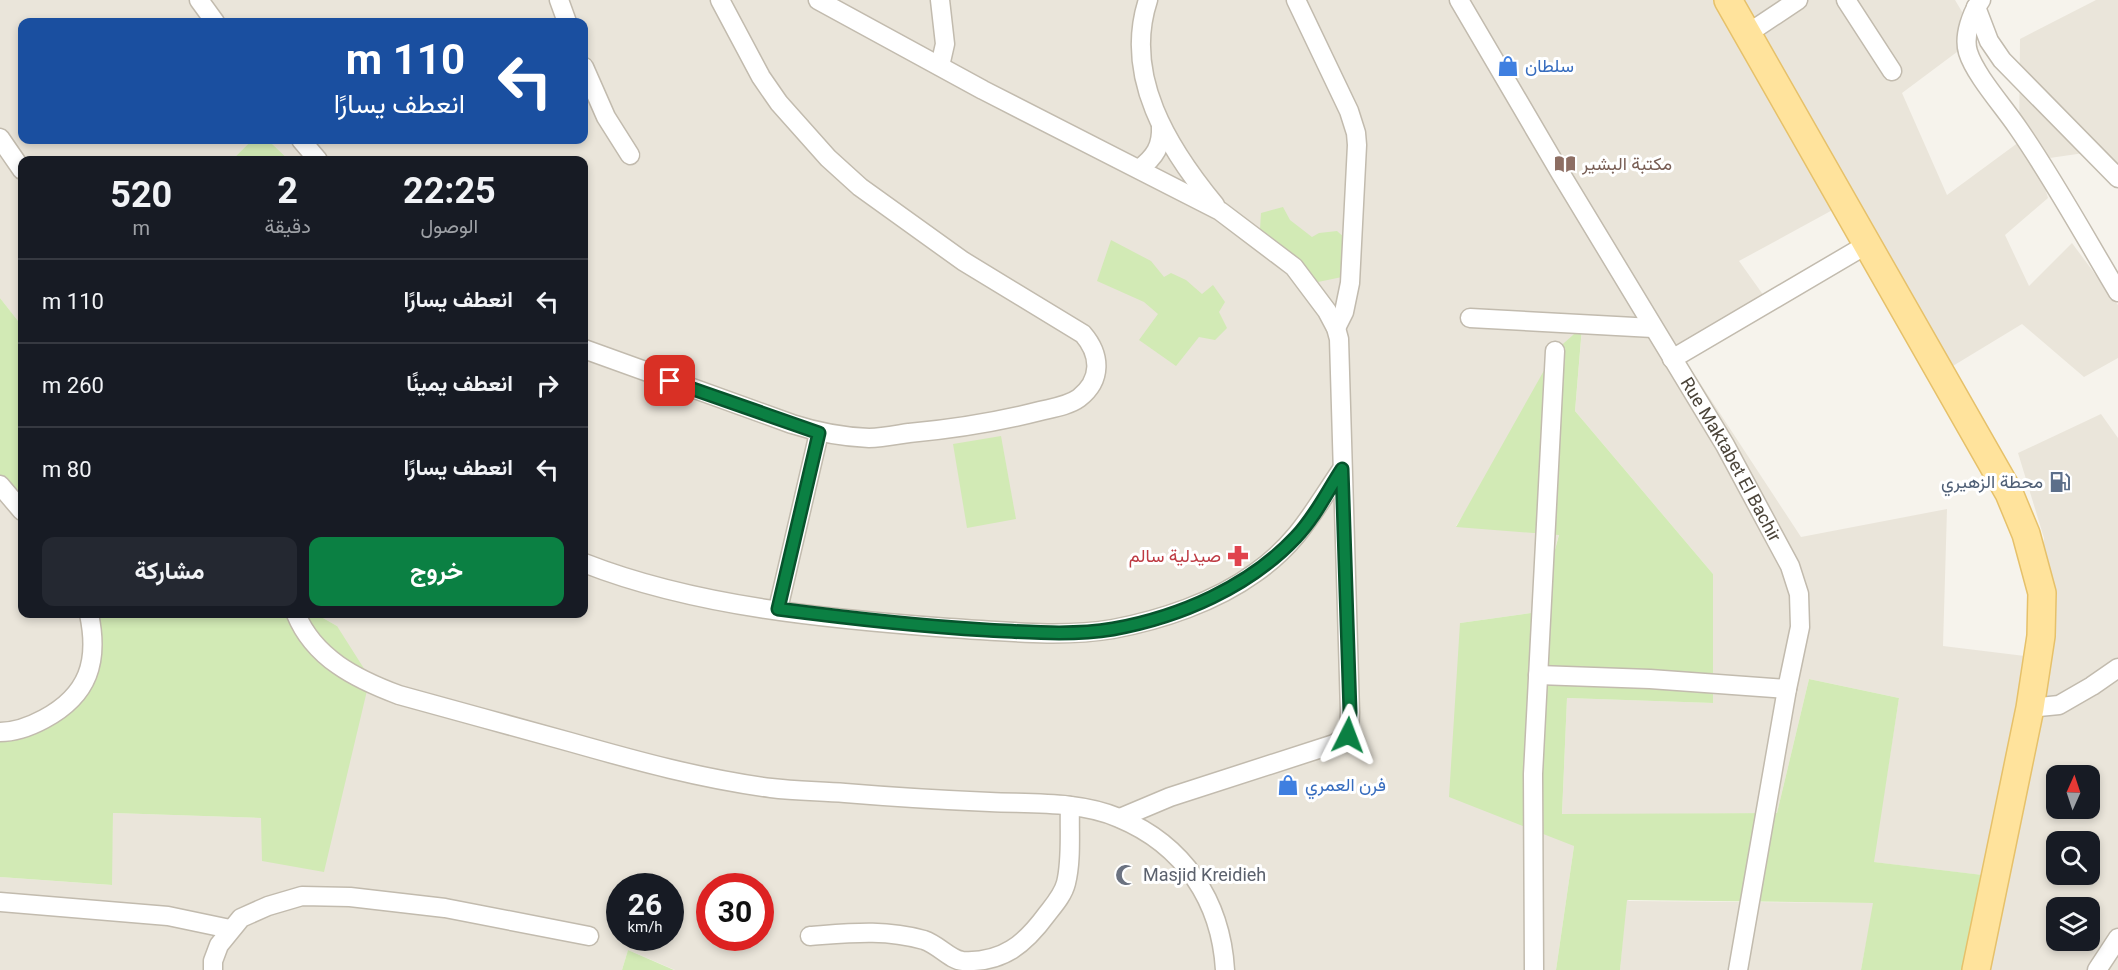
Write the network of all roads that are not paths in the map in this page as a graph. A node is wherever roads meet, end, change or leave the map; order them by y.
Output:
1 (199, 0) edge
2 (559, 0) edge
3 (720, 0) edge
4 (818, 0) edge
5 (940, 0) edge
6 (1148, 0) edge
7 (1296, 0) edge
8 (1460, 0) edge
9 (1728, 0) edge
10 (1798, 0) edge
11 (1846, 0) edge
12 (1979, 2) edge
13 (212, 18) edge
14 (566, 18) edge
15 (1747, 34) junction
16 (940, 66) junction
17 (1892, 71) dead end
18 (588, 76) edge
19 (1161, 126) junction
20 (0, 138) edge
21 (304, 144) edge
22 (630, 155) dead end
23 (315, 156) edge
24 (18, 164) edge
25 (1139, 169) junction
26 (2118, 178) edge
27 (1220, 211) junction
28 (1866, 245) junction
29 (2118, 292) edge
30 (1470, 318) dead end
31 (1336, 328) junction
32 (1653, 328) junction
33 (588, 350) edge
34 (1555, 351) dead end
35 (1672, 359) junction
36 (819, 433) junction
37 (1342, 469) junction
38 (0, 485) edge
39 (18, 506) edge
40 (588, 564) edge
41 (778, 609) junction
42 (90, 618) edge
43 (298, 618) edge
44 (2118, 668) edge
45 (1538, 675) junction
46 (1787, 689) junction
47 (2030, 708) junction
48 (0, 732) edge
49 (1070, 806) junction
50 (1120, 818) junction
51 (0, 902) edge
52 (230, 929) junction
53 (589, 936) dead end
54 (810, 936) dead end
55 (2118, 938) edge
56 (213, 970) edge
57 (1225, 970) edge
58 (1534, 970) edge
59 (1738, 970) edge
60 (1976, 970) edge
61 (2097, 970) edge

1 - 13 street
2 - 14 street
3 - 36 street
4 - 16 street
5 - 16 street
6 - 19 street
7 - 31 street
8 - 32 street, Rue Maktabet El Bachir
9 - 15 main road
10 - 15 street
11 - 17 street
12 - 26 street
12 - 29 street
15 - 28 main road
16 - 25 street
18 - 22 street
19 - 25 street
19 - 27 street
20 - 24 street
21 - 23 street
25 - 27 street
27 - 31 street
28 - 35 street
28 - 47 main road
30 - 32 street
31 - 37 street
32 - 35 street, Rue Maktabet El Bachir
33 - 36 street
34 - 45 street
35 - 46 street, Rue Maktabet El Bachir
36 - 41 street
37 - 41 street
37 - 50 street
38 - 39 street
40 - 41 street
42 - 48 street
43 - 49 street
44 - 47 street
45 - 46 street
45 - 58 street
46 - 59 street, Rue Maktabet El Bachir
47 - 60 main road
49 - 50 street
49 - 54 street
50 - 57 street
51 - 52 street
52 - 53 street
52 - 56 street
55 - 61 street

